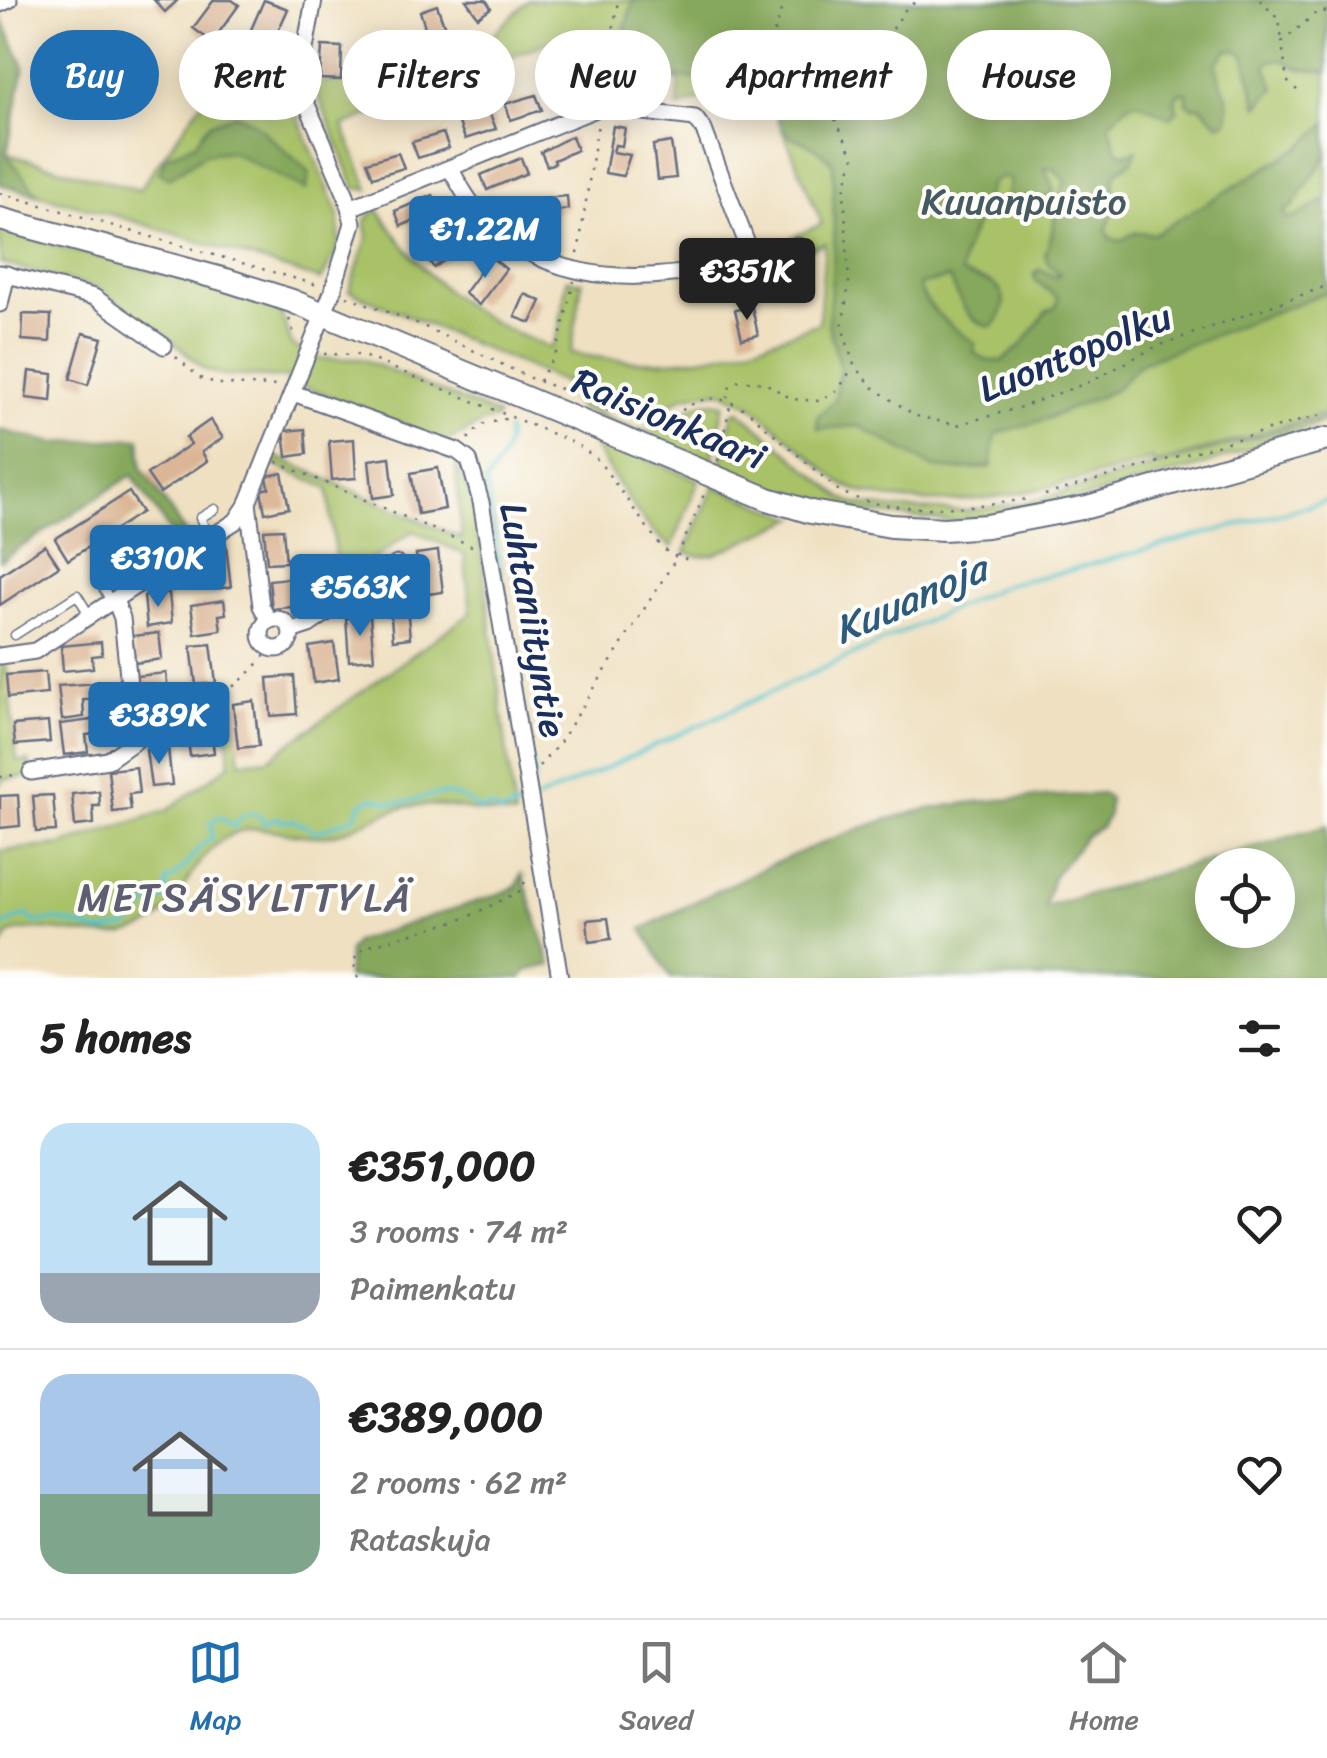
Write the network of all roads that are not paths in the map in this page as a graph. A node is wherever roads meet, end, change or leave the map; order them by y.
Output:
1 (8, 0) edge
2 (314, 0) edge
3 (0, 4) edge
4 (450, 168) junction
5 (350, 208) junction
6 (0, 219) edge
7 (798, 246) dead end
8 (753, 260) junction
9 (4, 274) edge
10 (0, 304) edge
11 (323, 313) junction
12 (164, 346) road end
13 (289, 389) junction
14 (1327, 438) edge
15 (248, 502) junction
16 (214, 509) dead end
17 (210, 538) junction
18 (155, 544) dead end
19 (397, 564) dead end
20 (114, 601) junction
21 (90, 616) junction
22 (269, 621) junction
23 (291, 631) junction
24 (14, 635) dead end
25 (0, 656) edge
26 (155, 720) road end
27 (135, 740) junction
28 (32, 772) road end
29 (560, 978) edge

1 - 3 street
2 - 5 street
4 - 5 street
4 - 8 street
4 - 8 street
5 - 11 street
6 - 11 main road, Raisionkaari
7 - 8 street
9 - 10 street
9 - 12 street
11 - 13 street
11 - 14 main road, Raisionkaari
13 - 15 street
13 - 29 street, Luhtaniityntie
15 - 17 street
15 - 22 street
16 - 17 lane
17 - 20 street
18 - 20 lane
19 - 23 street
20 - 21 street
20 - 27 street
21 - 24 lane
21 - 25 street
22 - 23 street
22 - 23 street
26 - 27 street
27 - 28 street

